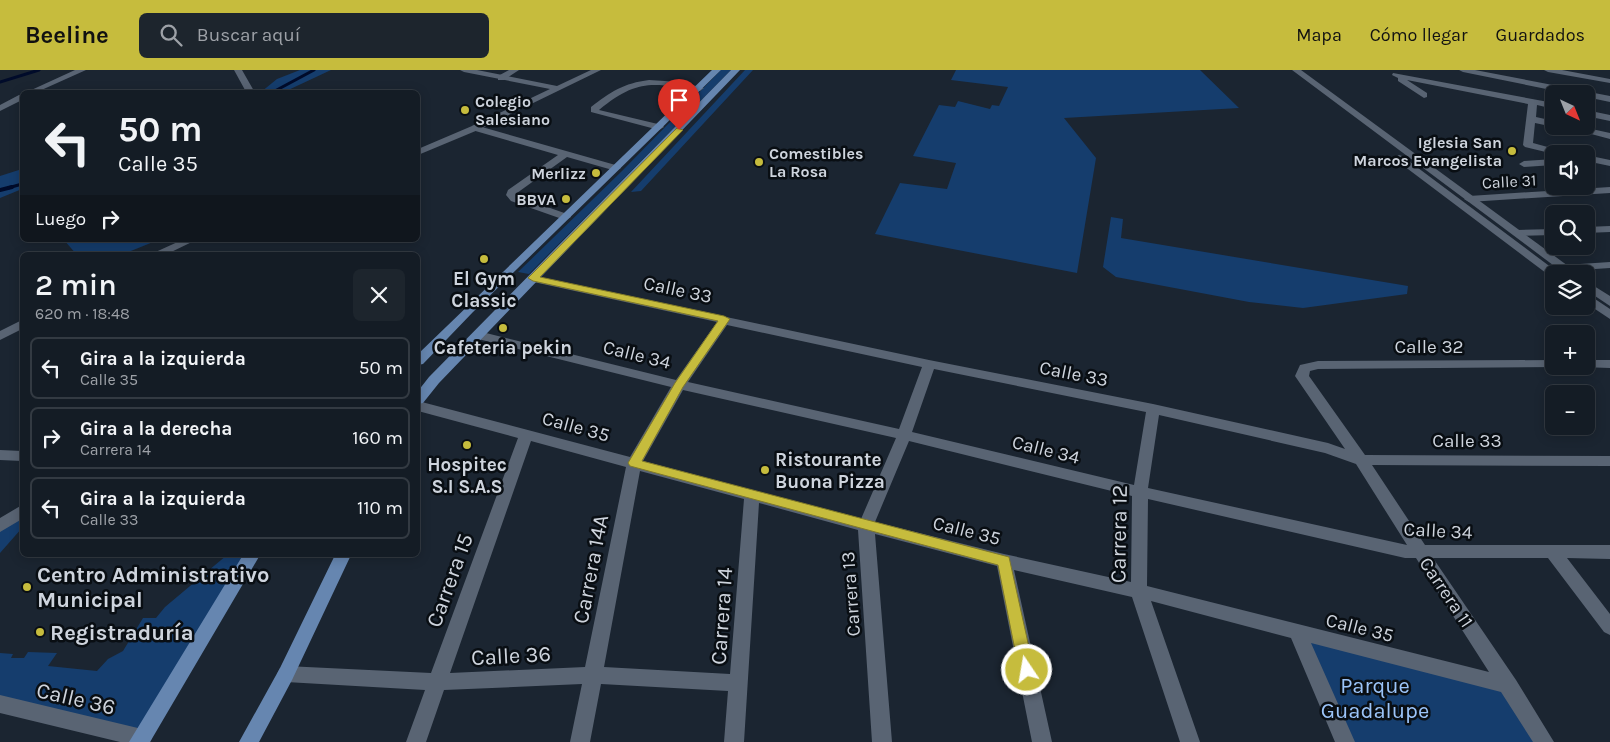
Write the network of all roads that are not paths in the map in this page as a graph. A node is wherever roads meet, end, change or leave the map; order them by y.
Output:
1 (82, 70) edge
2 (238, 70) edge
3 (464, 70) edge
4 (515, 70) edge
5 (597, 70) edge
6 (717, 70) edge
7 (736, 70) edge
8 (1283, 70) edge
9 (1296, 70) edge
10 (1388, 70) edge
11 (1463, 70) edge
12 (1548, 70) edge
13 (1396, 75) junction
14 (501, 78) junction
15 (1610, 81) edge
16 (1545, 86) edge
17 (557, 88) junction
18 (700, 88) junction
19 (36, 90) edge
20 (248, 90) edge
21 (1424, 94) dead end
22 (1595, 96) edge
23 (20, 98) edge
24 (1610, 99) edge
25 (1533, 102) junction
26 (1545, 104) edge
27 (0, 108) edge
28 (1595, 115) edge
29 (1610, 118) edge
30 (1531, 119) junction
31 (1545, 122) edge
32 (659, 127) junction
33 (475, 128) junction
34 (1595, 133) edge
35 (1610, 136) edge
36 (1545, 149) edge
37 (420, 151) edge
38 (564, 155) junction
39 (1595, 160) edge
40 (1545, 163) edge
41 (1610, 163) edge
42 (1524, 164) dead end
43 (616, 168) junction
44 (1610, 190) edge
45 (1470, 199) junction
46 (566, 217) junction
47 (1610, 229) edge
48 (1595, 230) edge
49 (1545, 232) edge
50 (1517, 233) junction
51 (185, 242) edge
52 (162, 252) edge
53 (1561, 265) edge
54 (1610, 265) edge
55 (1545, 267) edge
56 (1595, 267) edge
57 (533, 278) junction
58 (1595, 291) edge
59 (1610, 302) edge
60 (1595, 304) edge
61 (1610, 315) edge
62 (724, 319) junction
63 (20, 325) edge
64 (478, 335) junction
65 (0, 336) edge
66 (420, 359) edge
67 (929, 364) junction
68 (1545, 364) edge
69 (1595, 364) edge
70 (1610, 364) edge
71 (1305, 368) joint
72 (678, 385) junction
73 (420, 398) edge
74 (420, 407) edge
75 (1153, 409) junction
76 (526, 435) junction
77 (904, 435) junction
78 (0, 455) edge
79 (20, 456) edge
80 (1361, 460) junction
81 (1610, 461) edge
82 (634, 463) junction
83 (1140, 492) junction
84 (752, 494) junction
85 (20, 512) edge
86 (0, 526) edge
87 (866, 526) junction
88 (1420, 552) junction
89 (1553, 552) junction
90 (1610, 552) edge
91 (251, 557) edge
92 (342, 557) edge
93 (1004, 561) junction
94 (1139, 591) junction
95 (1610, 627) edge
96 (1298, 633) junction
97 (286, 674) junction
98 (594, 675) junction
99 (436, 682) junction
100 (738, 683) junction
101 (1509, 686) junction
102 (0, 704) edge
103 (140, 740) edge
104 (249, 742) edge
105 (416, 742) edge
106 (580, 742) edge
107 (734, 742) edge
108 (882, 742) edge
109 (1042, 742) edge
110 (1190, 742) edge
111 (1345, 742) edge
112 (1544, 742) edge

1 - 19 street
2 - 20 street
3 - 14 street
4 - 14 street
5 - 17 street
6 - 18 main road
7 - 57 main road
8 - 55 street
9 - 45 street
10 - 13 street
11 - 16 street
12 - 15 street
13 - 21 street
13 - 25 street
14 - 17 street
17 - 33 street
18 - 32 main road
18 - 32 street
22 - 24 street
23 - 27 street
25 - 26 street
25 - 30 street
28 - 29 street
30 - 31 street
30 - 36 street
32 - 43 main road
33 - 37 street
33 - 38 street
34 - 35 street
38 - 43 street
38 - 46 street
39 - 41 street
40 - 42 street
43 - 46 main road
44 - 45 street, Calle 31
45 - 50 street
46 - 66 main road
47 - 48 street
49 - 50 street
50 - 53 street
51 - 52 street
54 - 56 street
57 - 62 street, Calle 33
57 - 64 main road
58 - 59 street
60 - 61 street
62 - 67 street, Calle 33
62 - 72 street
63 - 65 street
64 - 72 street, Calle 34
64 - 73 main road
67 - 75 street, Calle 33
67 - 77 street, Carrera 13
68 - 71 street, Calle 32
69 - 70 street
71 - 80 street, Carrera 11
72 - 77 street, Calle 34
72 - 82 street
74 - 76 street, Calle 35
75 - 80 street, Calle 33
75 - 83 street, Carrera 12
76 - 82 street, Calle 35
76 - 99 street, Carrera 15
77 - 83 street, Calle 34
77 - 87 street, Carrera 13
78 - 79 street
80 - 81 street, Calle 33
80 - 88 street, Carrera 11
82 - 84 street, Calle 35
82 - 98 street, Carrera 14A
83 - 88 street, Calle 34
83 - 94 street, Carrera 12
84 - 87 street, Calle 35
84 - 100 street, Carrera 14
85 - 86 street
87 - 93 street, Calle 35
87 - 108 street, Carrera 13
88 - 89 street, Calle 34
88 - 101 street, Carrera 11
89 - 90 street, Calle 34
89 - 95 street
91 - 103 main road
92 - 97 main road
93 - 94 street, Calle 35
93 - 109 street
94 - 96 street, Calle 35
94 - 110 street, Carrera 12
96 - 101 street, Calle 35
96 - 111 street
97 - 99 street, Calle 36
97 - 104 main road
98 - 99 street, Calle 36
98 - 100 street, Calle 36
98 - 106 street, Carrera 14A
99 - 105 street, Carrera 15
100 - 107 street, Carrera 14
101 - 112 street, Carrera 11
102 - 103 street, Calle 36

